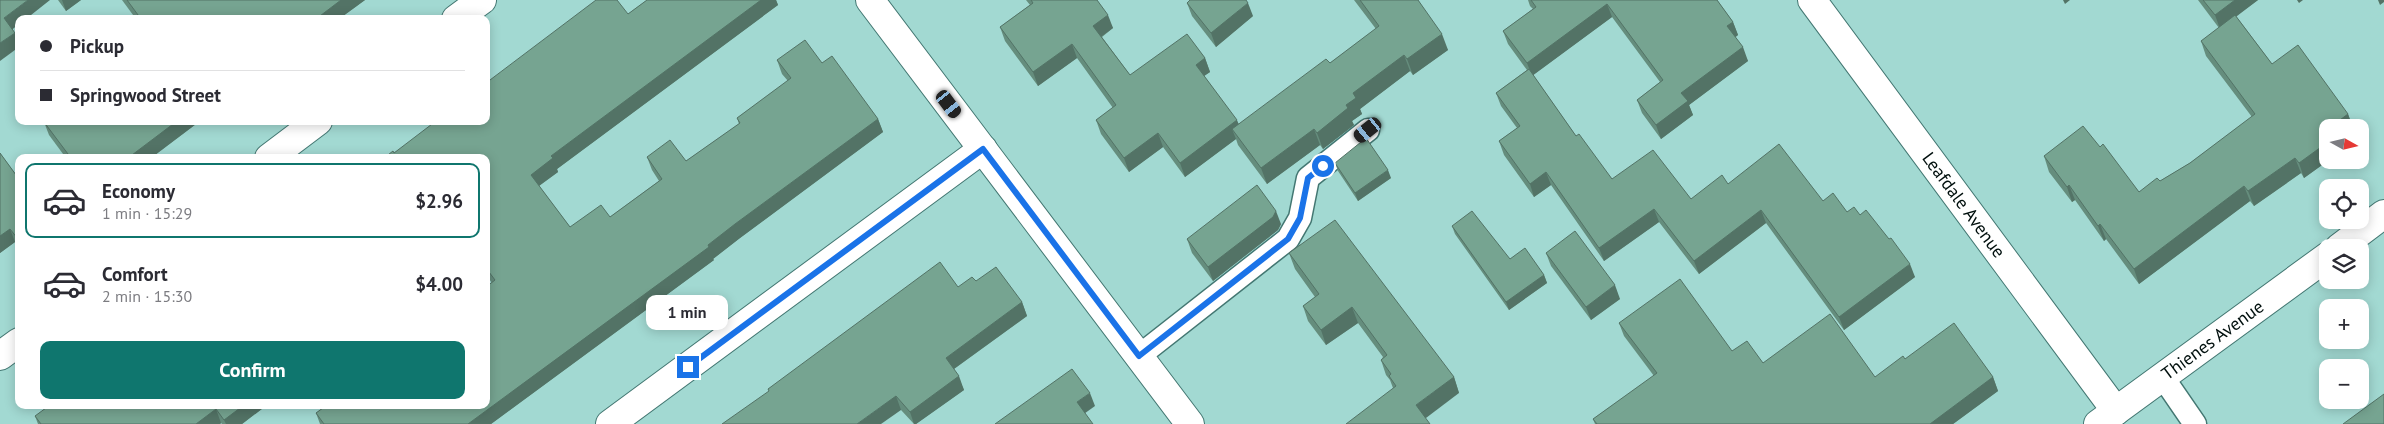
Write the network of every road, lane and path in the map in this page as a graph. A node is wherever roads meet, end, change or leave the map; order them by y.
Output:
1 (482, 0) edge
2 (870, 0) edge
3 (1812, 0) edge
4 (461, 15) edge
5 (313, 125) edge
6 (1368, 130) dead end
7 (983, 149) junction
8 (273, 154) edge
9 (2384, 214) edge
10 (2351, 239) edge
11 (2319, 263) edge
12 (15, 345) edge
13 (0, 356) edge
14 (1139, 356) junction
15 (2162, 376) junction
16 (2107, 417) edge
17 (610, 424) edge
18 (1190, 424) edge
19 (2196, 424) edge

1 - 4 street
2 - 7 street
3 - 16 street, Leafdale Avenue
5 - 8 street
6 - 14 lane
7 - 14 street
7 - 17 street
9 - 10 street
11 - 15 street, Thienes Avenue
12 - 13 street
14 - 18 street
15 - 16 street, Thienes Avenue
15 - 19 lane

